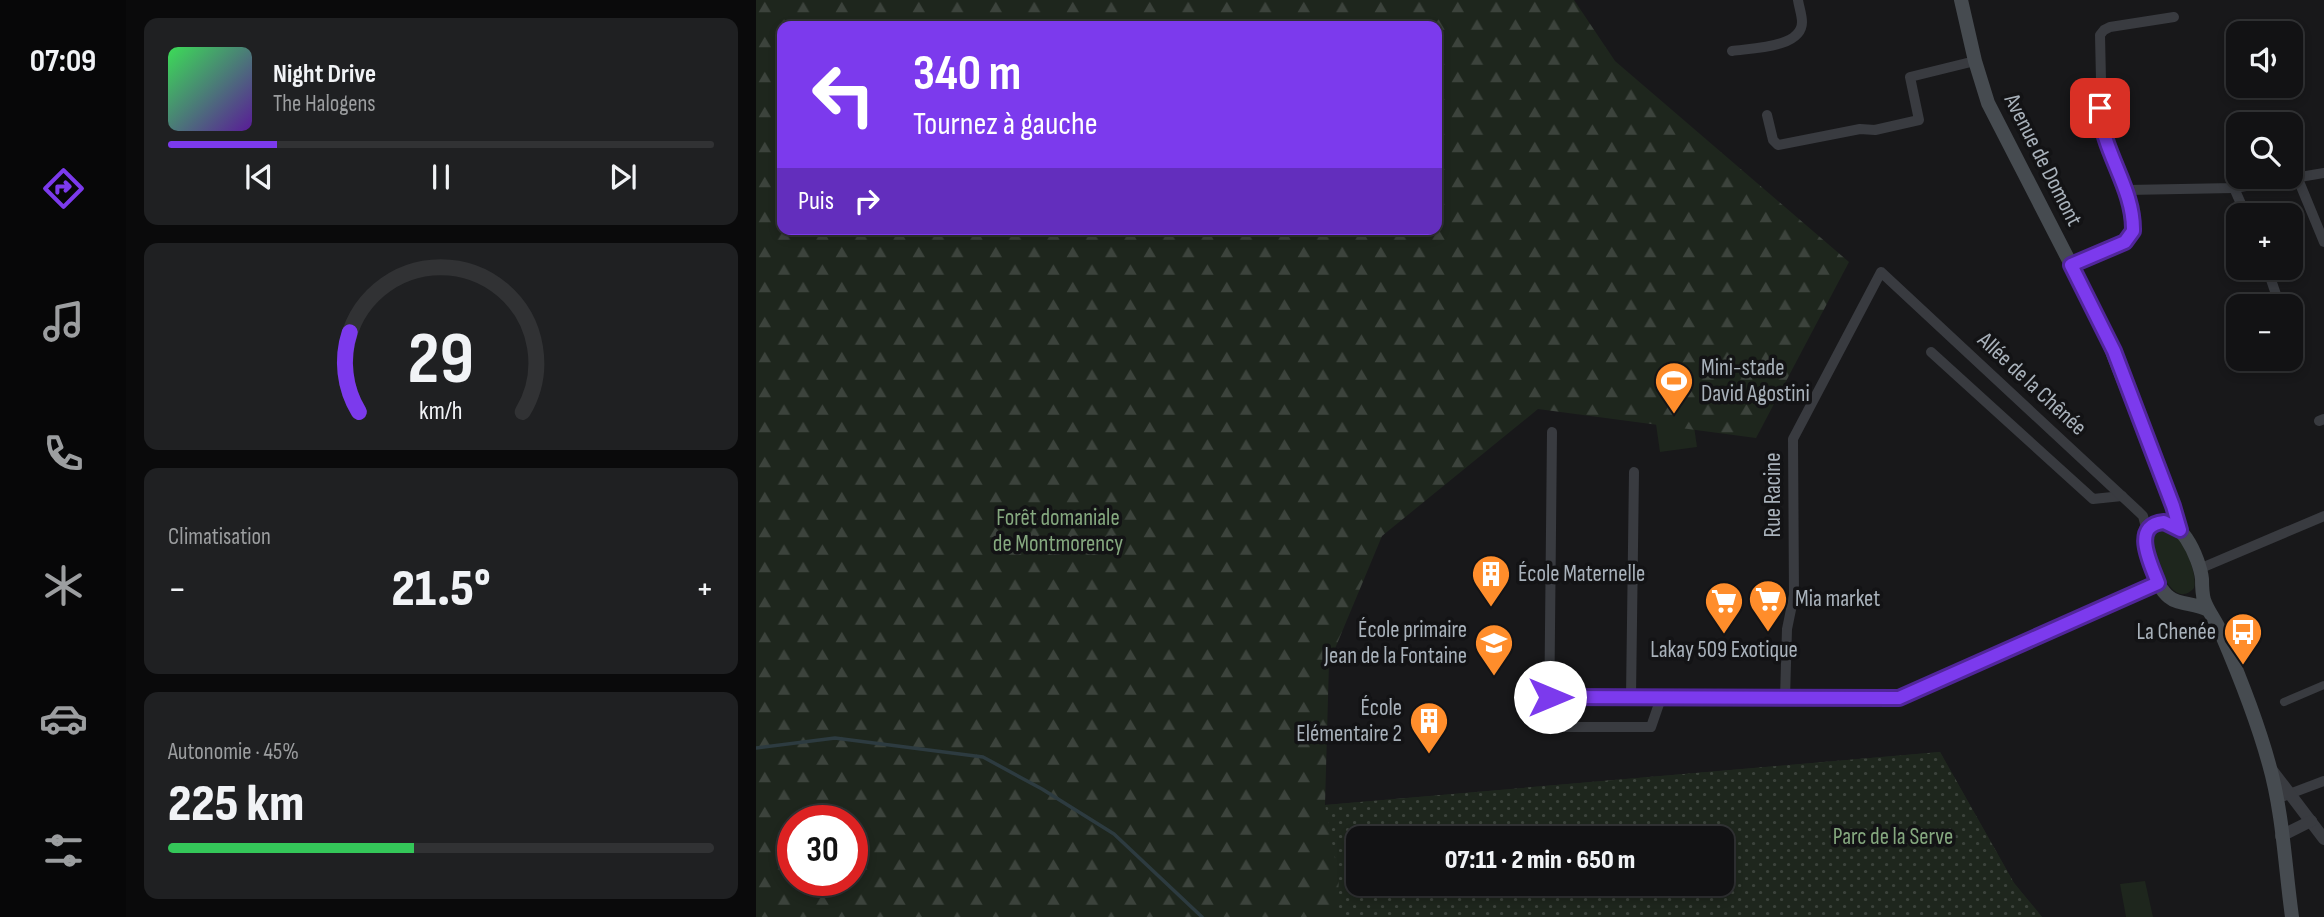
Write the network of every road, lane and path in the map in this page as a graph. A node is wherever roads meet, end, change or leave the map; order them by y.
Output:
1 (1798, 0) edge
2 (1961, 0) edge
3 (2174, 17) dead end
4 (1732, 51) dead end
5 (1975, 61) junction
6 (1768, 115) dead end
7 (2324, 173) edge
8 (2303, 178) edge
9 (2226, 188) edge
10 (2302, 189) edge
11 (2127, 190) junction
12 (2324, 242) edge
13 (2071, 265) junction
14 (1881, 272) joint
15 (1931, 352) dead end
16 (1552, 432) dead end
17 (1634, 472) dead end
18 (2166, 490) junction
19 (2122, 496) junction
20 (2324, 516) edge
21 (2151, 523) junction
22 (2180, 530) junction
23 (2199, 569) junction
24 (2158, 583) junction
25 (2201, 587) junction
26 (2186, 602) junction
27 (2208, 610) junction
28 (2324, 685) edge
29 (1550, 697) junction
30 (1631, 697) junction
31 (1661, 698) junction
32 (1785, 698) junction
33 (2284, 702) dead end
34 (2324, 781) edge
35 (2287, 799) junction
36 (2311, 821) junction
37 (2281, 836) junction
38 (2324, 839) edge
39 (2292, 917) edge

1 - 4 street
2 - 5 main road, Avenue de Domont
3 - 11 street
5 - 6 street
5 - 13 main road, Avenue de Domont
7 - 8 street
9 - 11 street
10 - 12 street
11 - 13 street
13 - 18 main road, Avenue de Domont
14 - 19 street, Allée de la Chênée
14 - 32 street, Rue Racine
15 - 19 street
16 - 29 street
17 - 30 street
18 - 21 main road
18 - 22 main road, Avenue de Domont
19 - 21 street, Allée de la Chênée
20 - 23 street
21 - 22 main road
21 - 24 main road
22 - 23 main road, Avenue de Domont
23 - 25 main road, Avenue de Domont
24 - 26 main road
24 - 32 street
25 - 26 main road
25 - 27 main road, Avenue de Domont
26 - 27 main road
27 - 35 main road, Avenue de Domont
28 - 33 street
29 - 30 street
29 - 31 street
30 - 31 street
31 - 32 street
34 - 35 street
35 - 36 street
35 - 37 main road
36 - 37 street
36 - 38 street
37 - 39 main road

